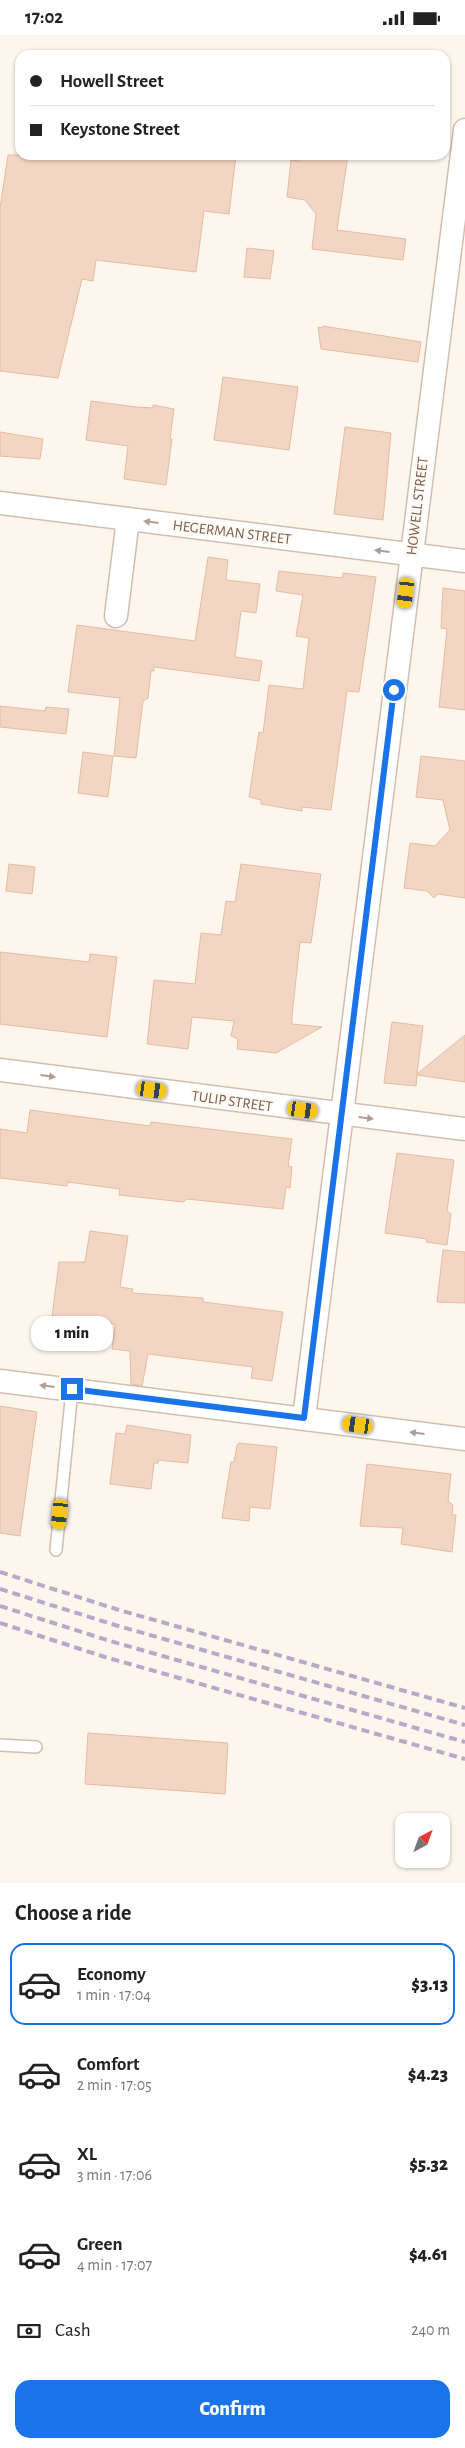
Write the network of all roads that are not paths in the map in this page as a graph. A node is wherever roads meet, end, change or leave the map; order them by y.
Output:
1 (465, 130) edge
2 (0, 503) edge
3 (128, 519) junction
4 (410, 555) junction
5 (465, 561) edge
6 (116, 615) dead end
7 (0, 1070) edge
8 (341, 1115) junction
9 (465, 1129) edge
10 (0, 1381) edge
11 (72, 1389) junction
12 (304, 1418) junction
13 (465, 1439) edge
14 (56, 1550) dead end
15 (0, 1745) edge
16 (36, 1747) dead end

1 - 4 street, HOWELL STREET
2 - 3 street, HEGERMAN STREET
4 -> 3 street, HEGERMAN STREET
3 - 6 street
4 - 5 street, HEGERMAN STREET
4 - 8 street, HOWELL STREET
7 -> 8 street, TULIP STREET
8 -> 9 street, TULIP STREET
8 - 12 street, HOWELL STREET
11 -> 10 street
11 - 12 street
11 - 14 lane
13 -> 12 street
15 - 16 lane

